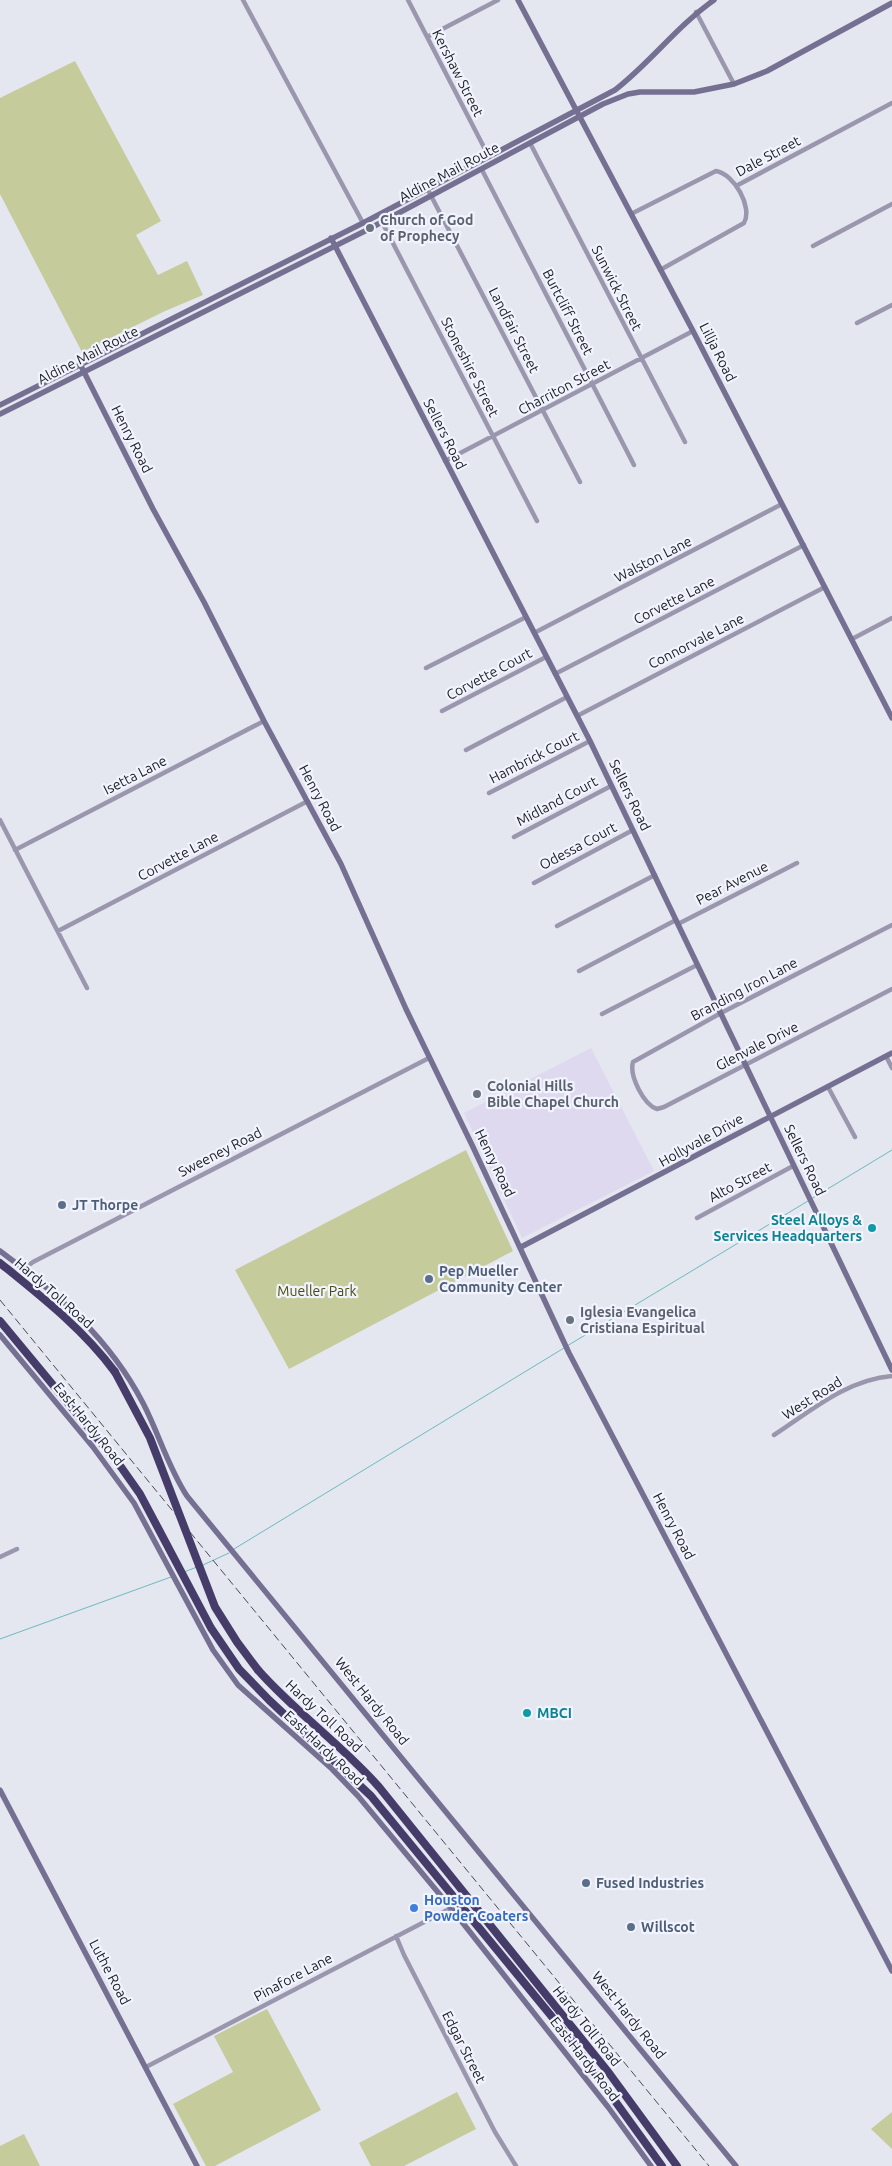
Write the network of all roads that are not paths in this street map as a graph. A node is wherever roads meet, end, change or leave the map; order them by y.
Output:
1 (243, 0) edge
2 (408, 0) edge
3 (498, 0) edge
4 (518, 0) edge
5 (714, 0) edge
6 (892, 3) edge
7 (696, 12) junction
8 (427, 37) junction
9 (734, 84) junction
10 (892, 103) edge
11 (577, 110) junction
12 (581, 117) junction
13 (530, 143) junction
14 (489, 156) junction
15 (482, 170) junction
16 (736, 186) junction
17 (427, 188) junction
18 (432, 195) junction
19 (892, 204) edge
20 (631, 214) junction
21 (382, 222) junction
22 (363, 223) junction
23 (331, 238) junction
24 (334, 246) junction
25 (813, 246) dead end
26 (660, 270) junction
27 (201, 304) junction
28 (892, 305) edge
29 (205, 311) junction
30 (857, 323) dead end
31 (693, 331) junction
32 (641, 359) junction
33 (80, 364) junction
34 (84, 371) junction
35 (592, 385) junction
36 (2, 404) edge
37 (8, 410) junction
38 (542, 410) junction
39 (0, 414) edge
40 (493, 436) junction
41 (685, 442) dead end
42 (445, 461) junction
43 (634, 465) dead end
44 (580, 482) dead end
45 (782, 504) junction
46 (537, 522) dead end
47 (804, 545) junction
48 (825, 587) junction
49 (526, 616) junction
50 (892, 618) edge
51 (534, 633) junction
52 (852, 639) junction
53 (546, 657) junction
54 (426, 668) dead end
55 (555, 674) junction
56 (567, 697) junction
57 (442, 712) dead end
58 (577, 716) junction
59 (892, 718) edge
60 (264, 721) junction
61 (590, 741) junction
62 (466, 750) dead end
63 (611, 786) junction
64 (489, 793) dead end
65 (308, 801) junction
66 (0, 820) edge
67 (633, 830) junction
68 (514, 837) dead end
69 (16, 850) junction
70 (797, 863) dead end
71 (655, 876) junction
72 (534, 883) dead end
73 (677, 922) junction
74 (892, 924) edge
75 (557, 926) dead end
76 (58, 932) junction
77 (697, 965) junction
78 (579, 971) dead end
79 (87, 988) dead end
80 (892, 989) edge
81 (720, 1013) junction
82 (602, 1014) dead end
83 (889, 1055) edge
84 (429, 1058) junction
85 (745, 1065) junction
86 (892, 1068) edge
87 (828, 1087) junction
88 (640, 1089) joint
89 (770, 1117) junction
90 (855, 1137) dead end
91 (793, 1166) junction
92 (697, 1218) dead end
93 (521, 1247) junction
94 (0, 1251) edge
95 (0, 1263) edge
96 (24, 1269) junction
97 (0, 1320) edge
98 (0, 1335) edge
99 (892, 1370) edge
100 (892, 1376) edge
101 (774, 1435) dead end
102 (17, 1549) dead end
103 (0, 1557) edge
104 (0, 1790) edge
105 (451, 1908) junction
106 (396, 1936) junction
107 (892, 1971) edge
108 (146, 2067) junction
109 (198, 2166) edge
110 (516, 2166) edge
111 (651, 2166) edge
112 (662, 2166) edge
113 (677, 2166) edge
114 (736, 2166) edge

1 - 22 street
2 - 8 street, Kershaw Street
3 - 8 street
4 - 11 street, Lillja Road
5 - 7 street, Aldine Mail Route
6 - 9 street, Aldine Mail Route
7 - 9 street
7 - 11 street, Aldine Mail Route
8 - 14 street, Kershaw Street
9 - 12 street, Aldine Mail Route
10 - 16 street, Dale Street
11 - 12 street, Lillja Road
11 - 14 street, Aldine Mail Route
12 - 13 street, Aldine Mail Route
12 - 20 street, Lillja Road
13 - 15 street, Aldine Mail Route
13 - 32 street, Sunwick Street
14 - 17 street, Aldine Mail Route
15 - 18 street, Aldine Mail Route
15 - 35 street, Burtcliff Street
16 - 20 street, Dale Street
16 - 26 street
17 - 18 street, Landfair Street
17 - 22 street, Aldine Mail Route
18 - 21 street, Aldine Mail Route
18 - 38 street, Landfair Street
19 - 25 street
20 - 26 street, Lillja Road
21 - 24 street, Aldine Mail Route
21 - 40 street, Stoneshire Street
22 - 23 street, Aldine Mail Route
23 - 24 street, Sellers Road
23 - 27 street, Aldine Mail Route
24 - 29 street, Aldine Mail Route
24 - 42 street, Sellers Road
26 - 31 street, Lillja Road
27 - 29 street
27 - 33 street, Aldine Mail Route
28 - 30 street
29 - 34 street, Aldine Mail Route
31 - 32 street, Charriton Street
31 - 45 street, Lillja Road
32 - 35 street, Charriton Street
32 - 41 street, Sunwick Street
33 - 34 street, Henry Road
33 - 36 street, Aldine Mail Route
34 - 37 street, Aldine Mail Route
34 - 60 street, Henry Road
35 - 38 street, Charriton Street
35 - 43 street, Burtcliff Street
36 - 37 street
37 - 39 street, Aldine Mail Route
38 - 40 street, Charriton Street
38 - 44 street, Landfair Street
40 - 42 street, Charriton Street
40 - 46 street, Stoneshire Street
42 - 49 street, Sellers Road
45 - 47 street, Lillja Road
45 - 51 street, Walston Lane
47 - 48 street, Lillja Road
47 - 55 street, Corvette Lane
48 - 52 street, Lillja Road
48 - 58 street, Connorvale Lane
49 - 51 street, Sellers Road
49 - 54 street
50 - 52 street
51 - 53 street, Sellers Road
52 - 59 street, Lillja Road
53 - 55 street, Sellers Road
53 - 57 street, Corvette Court
55 - 56 street, Sellers Road
56 - 58 street, Sellers Road
56 - 62 street
58 - 61 street, Sellers Road
60 - 65 street, Henry Road
60 - 69 street, Isetta Lane
61 - 63 street, Sellers Road
61 - 64 street, Hambrick Court
63 - 67 street, Sellers Road
63 - 68 street, Midland Court
65 - 76 street, Corvette Lane
65 - 84 street, Henry Road
66 - 69 street
67 - 71 street, Sellers Road
67 - 72 street, Odessa Court
69 - 76 street
70 - 73 street, Pear Avenue
71 - 73 street, Sellers Road
71 - 75 street
73 - 77 street, Sellers Road
73 - 78 street, Pear Avenue
74 - 81 street, Branding Iron Lane
76 - 79 street
77 - 81 street, Sellers Road
77 - 82 street
80 - 85 street, Glenvale Drive
81 - 85 street, Sellers Road
81 - 88 street, Branding Iron Lane
83 - 86 street
83 - 87 street, Hollyvale Drive
84 - 93 street, Henry Road
84 - 96 street, Sweeney Road
85 - 88 street, Glenvale Drive
85 - 89 street, Sellers Road
87 - 89 street, Hollyvale Drive
87 - 90 street
89 - 91 street, Sellers Road
89 - 93 street, Hollyvale Drive
91 - 92 street, Alto Street
91 - 99 street, Sellers Road
93 - 107 street, Henry Road
94 - 96 street, West Hardy Road
95 - 113 highway, Hardy Toll Road, bridge
96 - 114 street, West Hardy Road
97 - 112 highway, Hardy Toll Road
98 - 105 street, East Hardy Road
100 - 101 street, West Road
102 - 103 street
104 - 108 street, Luthe Road
105 - 106 street, Pinafore Lane
105 - 111 street, East Hardy Road
106 - 108 street, Pinafore Lane
106 - 110 street, Edgar Street
108 - 109 street, Luthe Road

